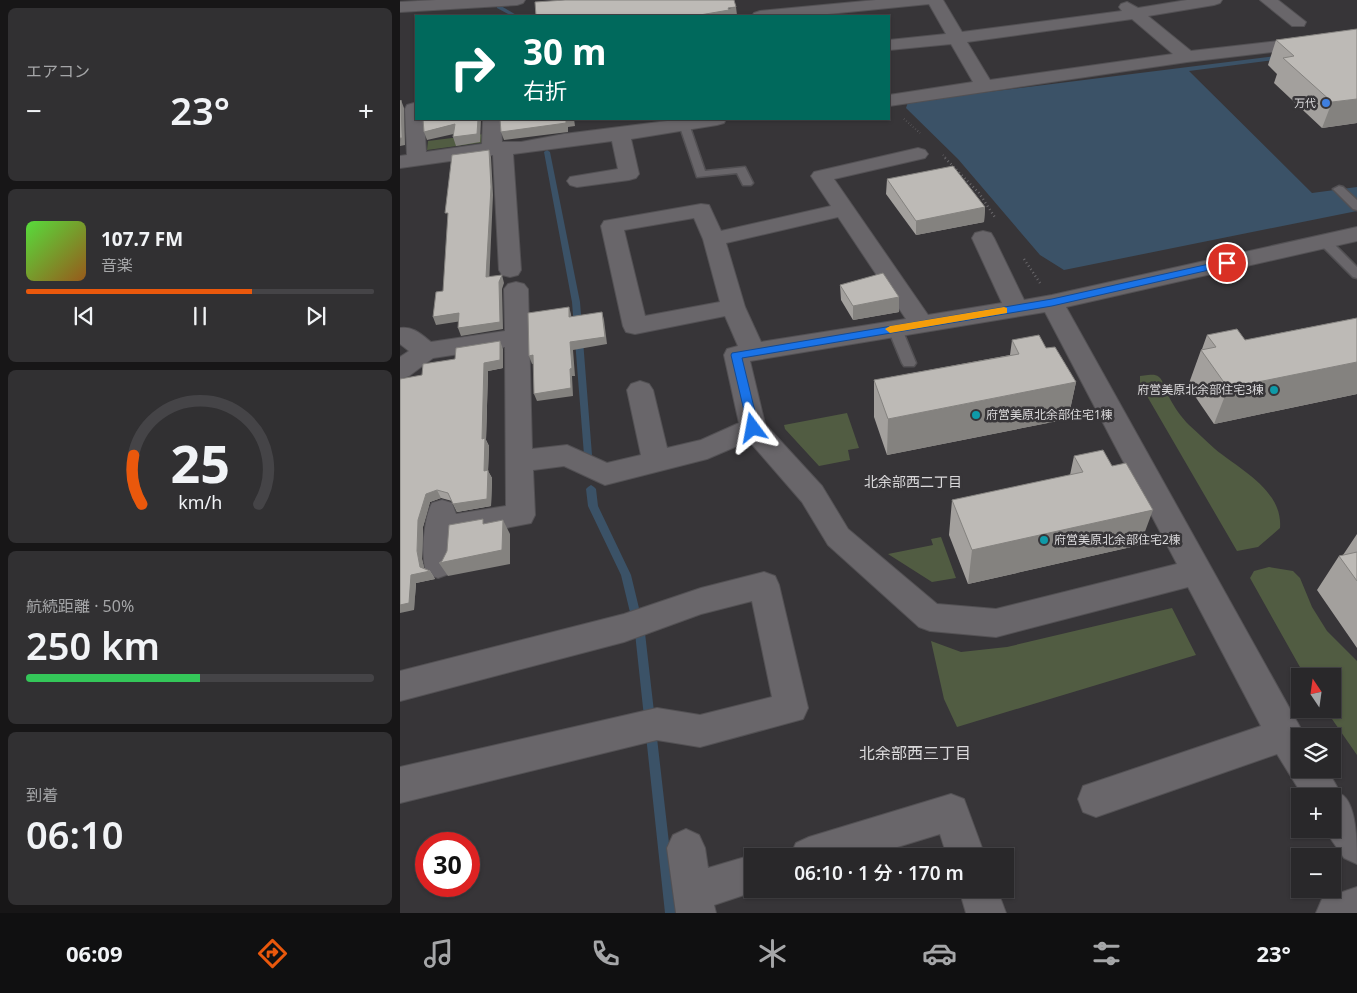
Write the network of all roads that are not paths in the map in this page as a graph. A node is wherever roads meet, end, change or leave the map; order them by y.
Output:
1 (516, 0) edge
2 (752, 0) edge
3 (926, 0) edge
4 (935, 0) edge
5 (1119, 0) edge
6 (1214, 0) edge
7 (1268, 0) edge
8 (442, 2) edge
9 (400, 7) edge
10 (760, 15) edge
11 (770, 15) edge
12 (1136, 15) junction
13 (1298, 22) dead end
14 (1357, 36) edge
15 (957, 39) junction
16 (890, 45) edge
17 (1187, 57) junction
18 (984, 86) junction
19 (890, 100) edge
20 (414, 109) edge
21 (492, 120) edge
22 (710, 120) edge
23 (684, 124) junction
24 (586, 128) edge
25 (620, 134) junction
26 (927, 147) road end
27 (497, 149) junction
28 (408, 160) edge
29 (577, 181) dead end
30 (747, 183) dead end
31 (1339, 189) dead end
32 (1357, 207) edge
33 (843, 209) junction
34 (991, 231) road end
35 (1357, 234) edge
36 (714, 239) junction
37 (1325, 242) junction
38 (1357, 274) edge
39 (1052, 302) junction
40 (733, 307) junction
41 (1017, 308) junction
42 (922, 324) junction
43 (894, 329) junction
44 (400, 336) edge
45 (516, 337) junction
46 (426, 351) junction
47 (754, 352) junction
48 (909, 363) dead end
49 (400, 370) edge
50 (640, 390) dead end
51 (753, 428) junction
52 (519, 461) junction
53 (656, 461) junction
54 (438, 565) edge
55 (1197, 572) junction
56 (400, 686) edge
57 (1291, 745) edge
58 (1291, 747) edge
59 (400, 785) edge
60 (1096, 799) dead end
61 (1341, 821) edge
62 (1357, 845) edge
63 (686, 848) dead end
64 (835, 848) edge
65 (963, 848) edge
66 (744, 878) edge
67 (981, 898) edge
68 (694, 903) edge
69 (1357, 906) edge
70 (986, 913) edge
71 (1336, 913) edge

1 - 8 street
2 - 10 street
3 - 11 street
4 - 15 street
5 - 12 street
6 - 12 street
7 - 13 street
8 - 9 street
12 - 15 street
12 - 17 street
14 - 17 street
15 - 16 street
15 - 18 street
17 - 18 street
18 - 19 street
20 - 28 street
21 - 27 street
22 - 23 street
23 - 25 street
23 - 30 lane
24 - 25 street
24 - 27 street
25 - 29 street
26 - 33 street
27 - 28 street
27 - 45 street
31 - 32 lane
33 - 36 street
33 - 42 street
34 - 41 street
35 - 37 street
36 - 40 street
36 - 40 street
37 - 38 lane
37 - 39 street
39 - 41 street
39 - 55 street
40 - 47 street
41 - 42 street
42 - 43 street
43 - 47 street
43 - 48 lane
44 - 46 street
45 - 46 street
45 - 52 street
46 - 49 street
47 - 51 street
50 - 53 street
51 - 53 street
51 - 55 street
52 - 53 street
52 - 54 street
55 - 57 street
56 - 59 street
58 - 60 street
61 - 62 street
63 - 68 street
64 - 65 street
66 - 68 street
67 - 70 street
69 - 71 street

